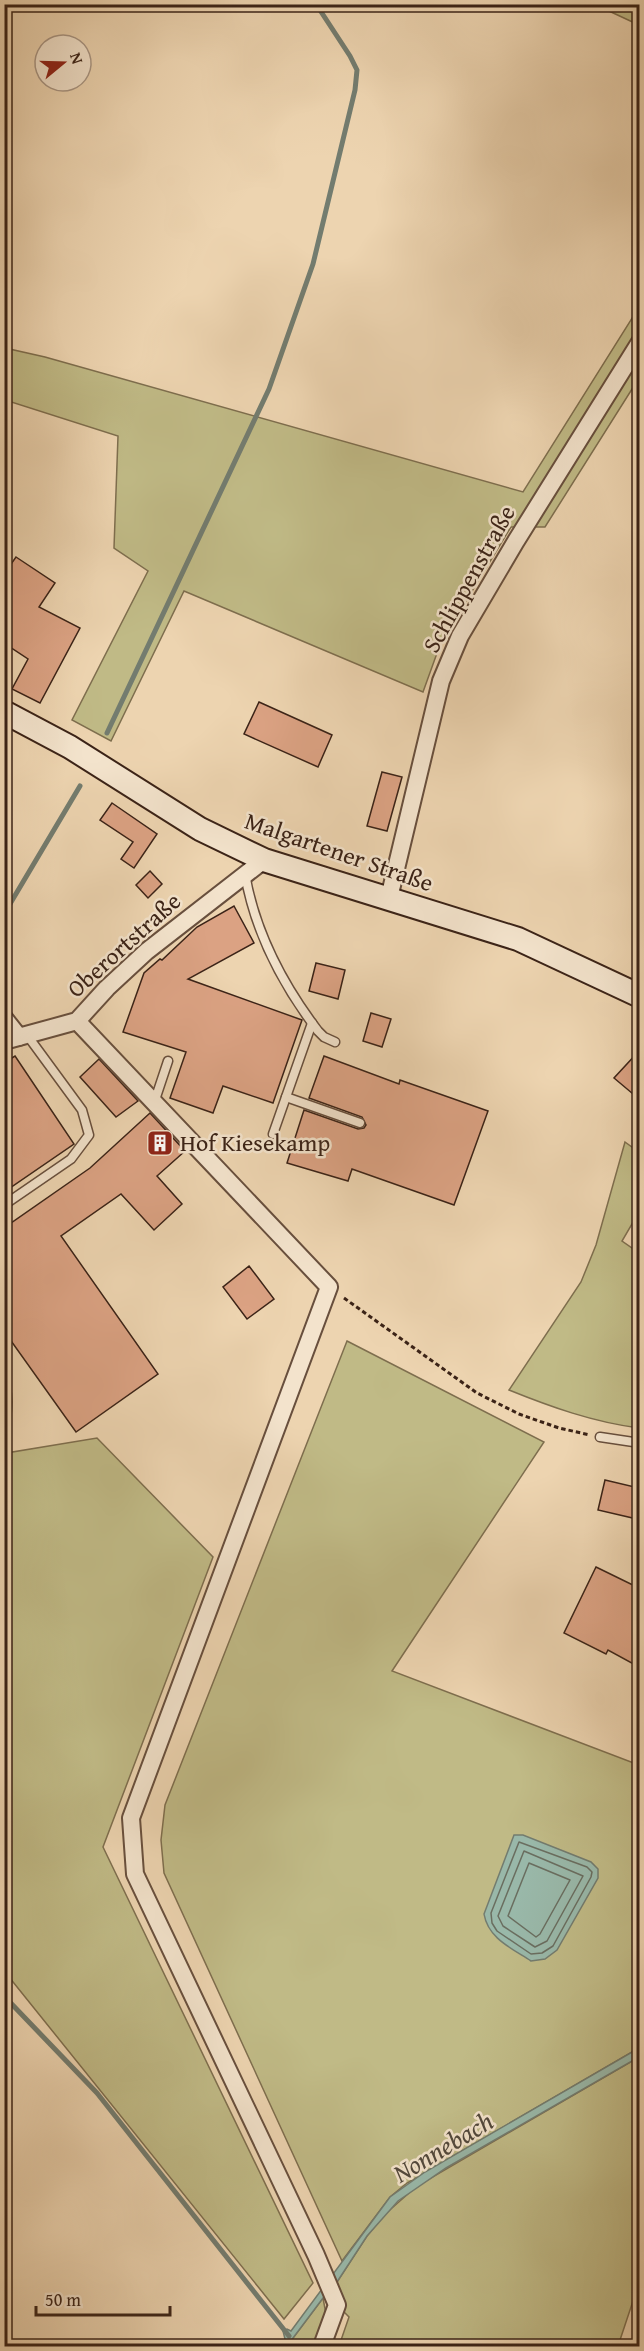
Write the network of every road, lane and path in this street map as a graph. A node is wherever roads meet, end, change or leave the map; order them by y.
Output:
1 (639, 342) edge
2 (4, 712) edge
3 (264, 860) junction
4 (245, 874) junction
5 (389, 898) junction
6 (639, 996) edge
7 (4, 1018) edge
8 (77, 1020) junction
9 (312, 1023) junction
10 (17, 1038) edge
11 (335, 1042) dead end
12 (168, 1061) dead end
13 (286, 1097) junction
14 (154, 1103) junction
15 (360, 1123) dead end
16 (273, 1134) dead end
17 (4, 1205) edge
18 (329, 1287) junction
19 (600, 1437) joint
20 (639, 1443) edge
21 (322, 2346) edge

1 - 5 street, Schlippenstraße
2 - 3 street, Malgartener Straße
3 - 4 street, Oberortstraße
3 - 5 street, Malgartener Straße
4 - 8 street, Oberortstraße
4 - 9 lane
5 - 6 street, Malgartener Straße
7 - 10 street
8 - 10 street, Oberortstraße
8 - 14 street
9 - 11 lane
9 - 13 lane
10 - 17 lane
12 - 14 lane
13 - 15 lane
13 - 16 lane
14 - 18 street
18 - 19 path
18 - 21 street
19 - 20 lane

